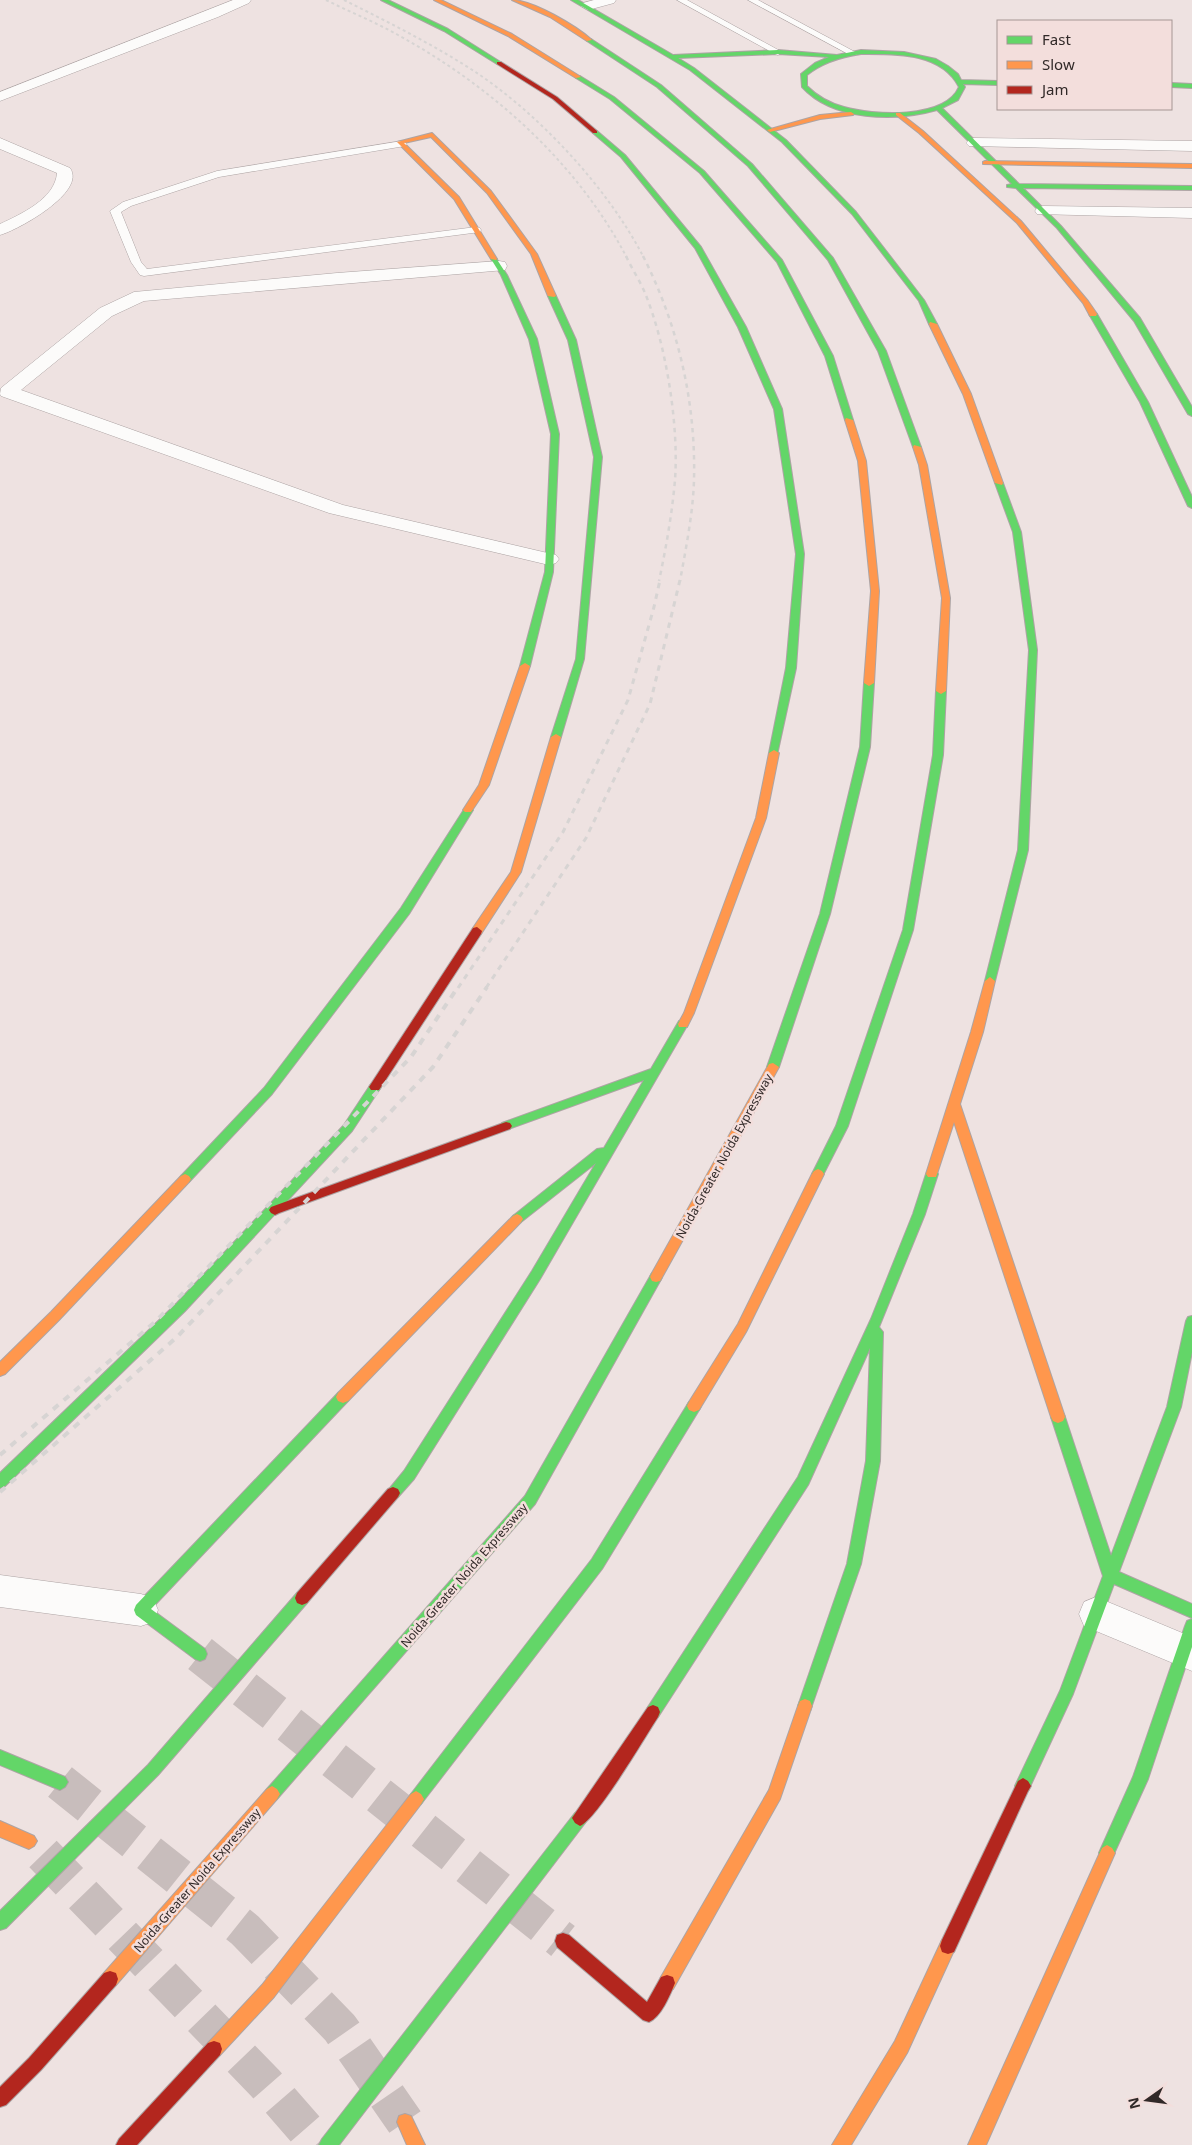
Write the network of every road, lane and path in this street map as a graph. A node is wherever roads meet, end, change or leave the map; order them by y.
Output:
1 (244, 0) edge
2 (384, 0) edge
3 (437, 0) edge
4 (515, 0) edge
5 (574, 0) edge
6 (609, 0) edge
7 (681, 0) edge
8 (752, 0) edge
9 (588, 6) junction
10 (778, 52) junction
11 (853, 53) junction
12 (835, 56) junction
13 (672, 57) junction
14 (960, 82) junction
15 (997, 83) edge
16 (1172, 86) edge
17 (1192, 86) edge
18 (0, 97) edge
19 (938, 108) junction
20 (867, 113) junction
21 (898, 114) junction
22 (770, 130) junction
23 (0, 143) edge
24 (974, 143) junction
25 (402, 144) junction
26 (1192, 146) edge
27 (954, 162) junction
28 (994, 163) junction
29 (1192, 166) edge
30 (979, 186) junction
31 (1017, 186) junction
32 (1192, 188) edge
33 (1043, 211) junction
34 (1192, 213) edge
35 (0, 230) edge
36 (476, 230) junction
37 (499, 266) junction
38 (4, 391) edge
39 (1192, 414) edge
40 (1192, 506) edge
41 (549, 559) junction
42 (654, 1072) junction
43 (954, 1104) junction
44 (614, 1142) junction
45 (270, 1212) junction
46 (877, 1320) junction
47 (1192, 1321) edge
48 (0, 1370) edge
49 (0, 1482) edge
50 (1110, 1575) junction
51 (0, 1591) edge
52 (141, 1610) junction
53 (1192, 1611) edge
54 (1096, 1614) junction
55 (1189, 1643) edge
56 (200, 1654) tunnel mouth
57 (0, 1757) edge
58 (60, 1782) tunnel mouth
59 (0, 1829) edge
60 (29, 1841) dead end
61 (0, 1922) edge
62 (563, 1941) tunnel mouth
63 (0, 2098) edge
64 (405, 2122) tunnel mouth
65 (125, 2145) edge
66 (328, 2145) edge
67 (416, 2145) edge
68 (841, 2145) edge
69 (976, 2145) edge

1 - 18 street
2 - 42 main road
3 - 63 main road, Noida-Greater Noida Expressway
4 - 65 main road
5 - 9 main road
6 - 9 street
7 - 10 lane
8 - 11 lane
9 - 13 main road
10 - 12 main road
10 - 13 main road
11 - 12 main road
11 - 14 main road
12 - 20 main road
13 - 22 main road
14 - 15 main road
14 - 19 main road
16 - 17 main road
19 - 21 main road
19 - 24 main road
20 - 21 main road
20 - 22 main road
21 - 27 main road
22 - 43 main road
23 - 35 street
24 - 26 street
24 - 28 main road
25 - 36 main road
25 - 36 lane
25 - 45 main road
27 - 28 main road
27 - 30 main road
28 - 29 main road
28 - 31 main road
30 - 31 main road
30 - 40 main road
31 - 32 main road
31 - 33 main road
33 - 34 street
33 - 39 main road
36 - 37 main road
37 - 38 street
37 - 41 main road
38 - 41 street
41 - 48 main road
42 - 44 main road
42 - 45 main road
43 - 46 main road
43 - 50 main road
44 - 52 main road
44 - 61 main road
45 - 49 main road
46 - 62 main road
46 - 66 main road
47 - 50 main road
50 - 53 main road
50 - 54 main road
51 - 52 street
52 - 56 main road
54 - 55 street
54 - 68 main road
55 - 69 main road
57 - 58 main road
59 - 60 main road
64 - 67 main road

